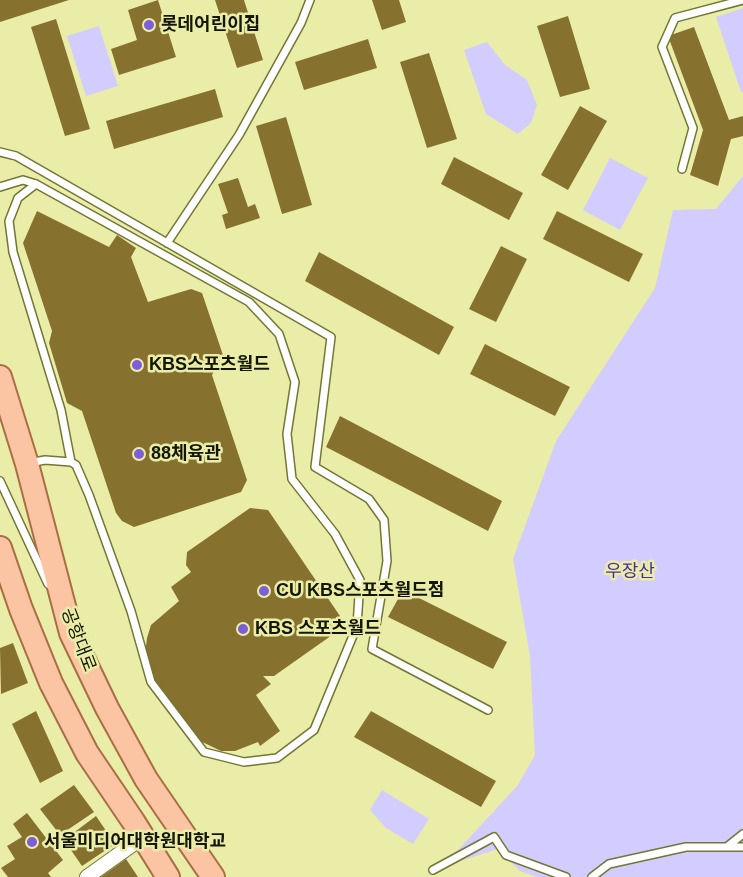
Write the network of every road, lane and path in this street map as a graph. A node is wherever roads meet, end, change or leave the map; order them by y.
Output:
1 (310, 0) edge
2 (743, 0) edge
3 (0, 152) edge
4 (682, 169) dead end
5 (36, 184) junction
6 (0, 187) edge
7 (167, 243) junction
8 (0, 377) edge
9 (71, 462) junction
10 (27, 464) junction
11 (0, 481) edge
12 (0, 548) edge
13 (71, 633) junction
14 (488, 710) dead end
15 (138, 829) junction
16 (743, 834) edge
17 (728, 846) junction
18 (743, 847) edge
19 (433, 870) dead end
20 (87, 877) edge
21 (168, 877) edge
22 (177, 877) edge
23 (213, 877) edge
24 (566, 877) edge
25 (592, 877) edge

1 - 7 lane
2 - 4 lane
3 - 7 lane
5 - 6 lane
5 - 9 lane
5 - 9 lane
7 - 14 lane
8 - 10 main road, 공항대로
9 - 10 lane
10 - 13 main road, 공항대로
11 - 13 lane
12 - 15 main road
13 - 23 main road, 공항대로
15 - 20 street
15 - 21 main road
15 - 22 lane
16 - 17 lane
17 - 18 lane
17 - 25 lane
19 - 24 lane

